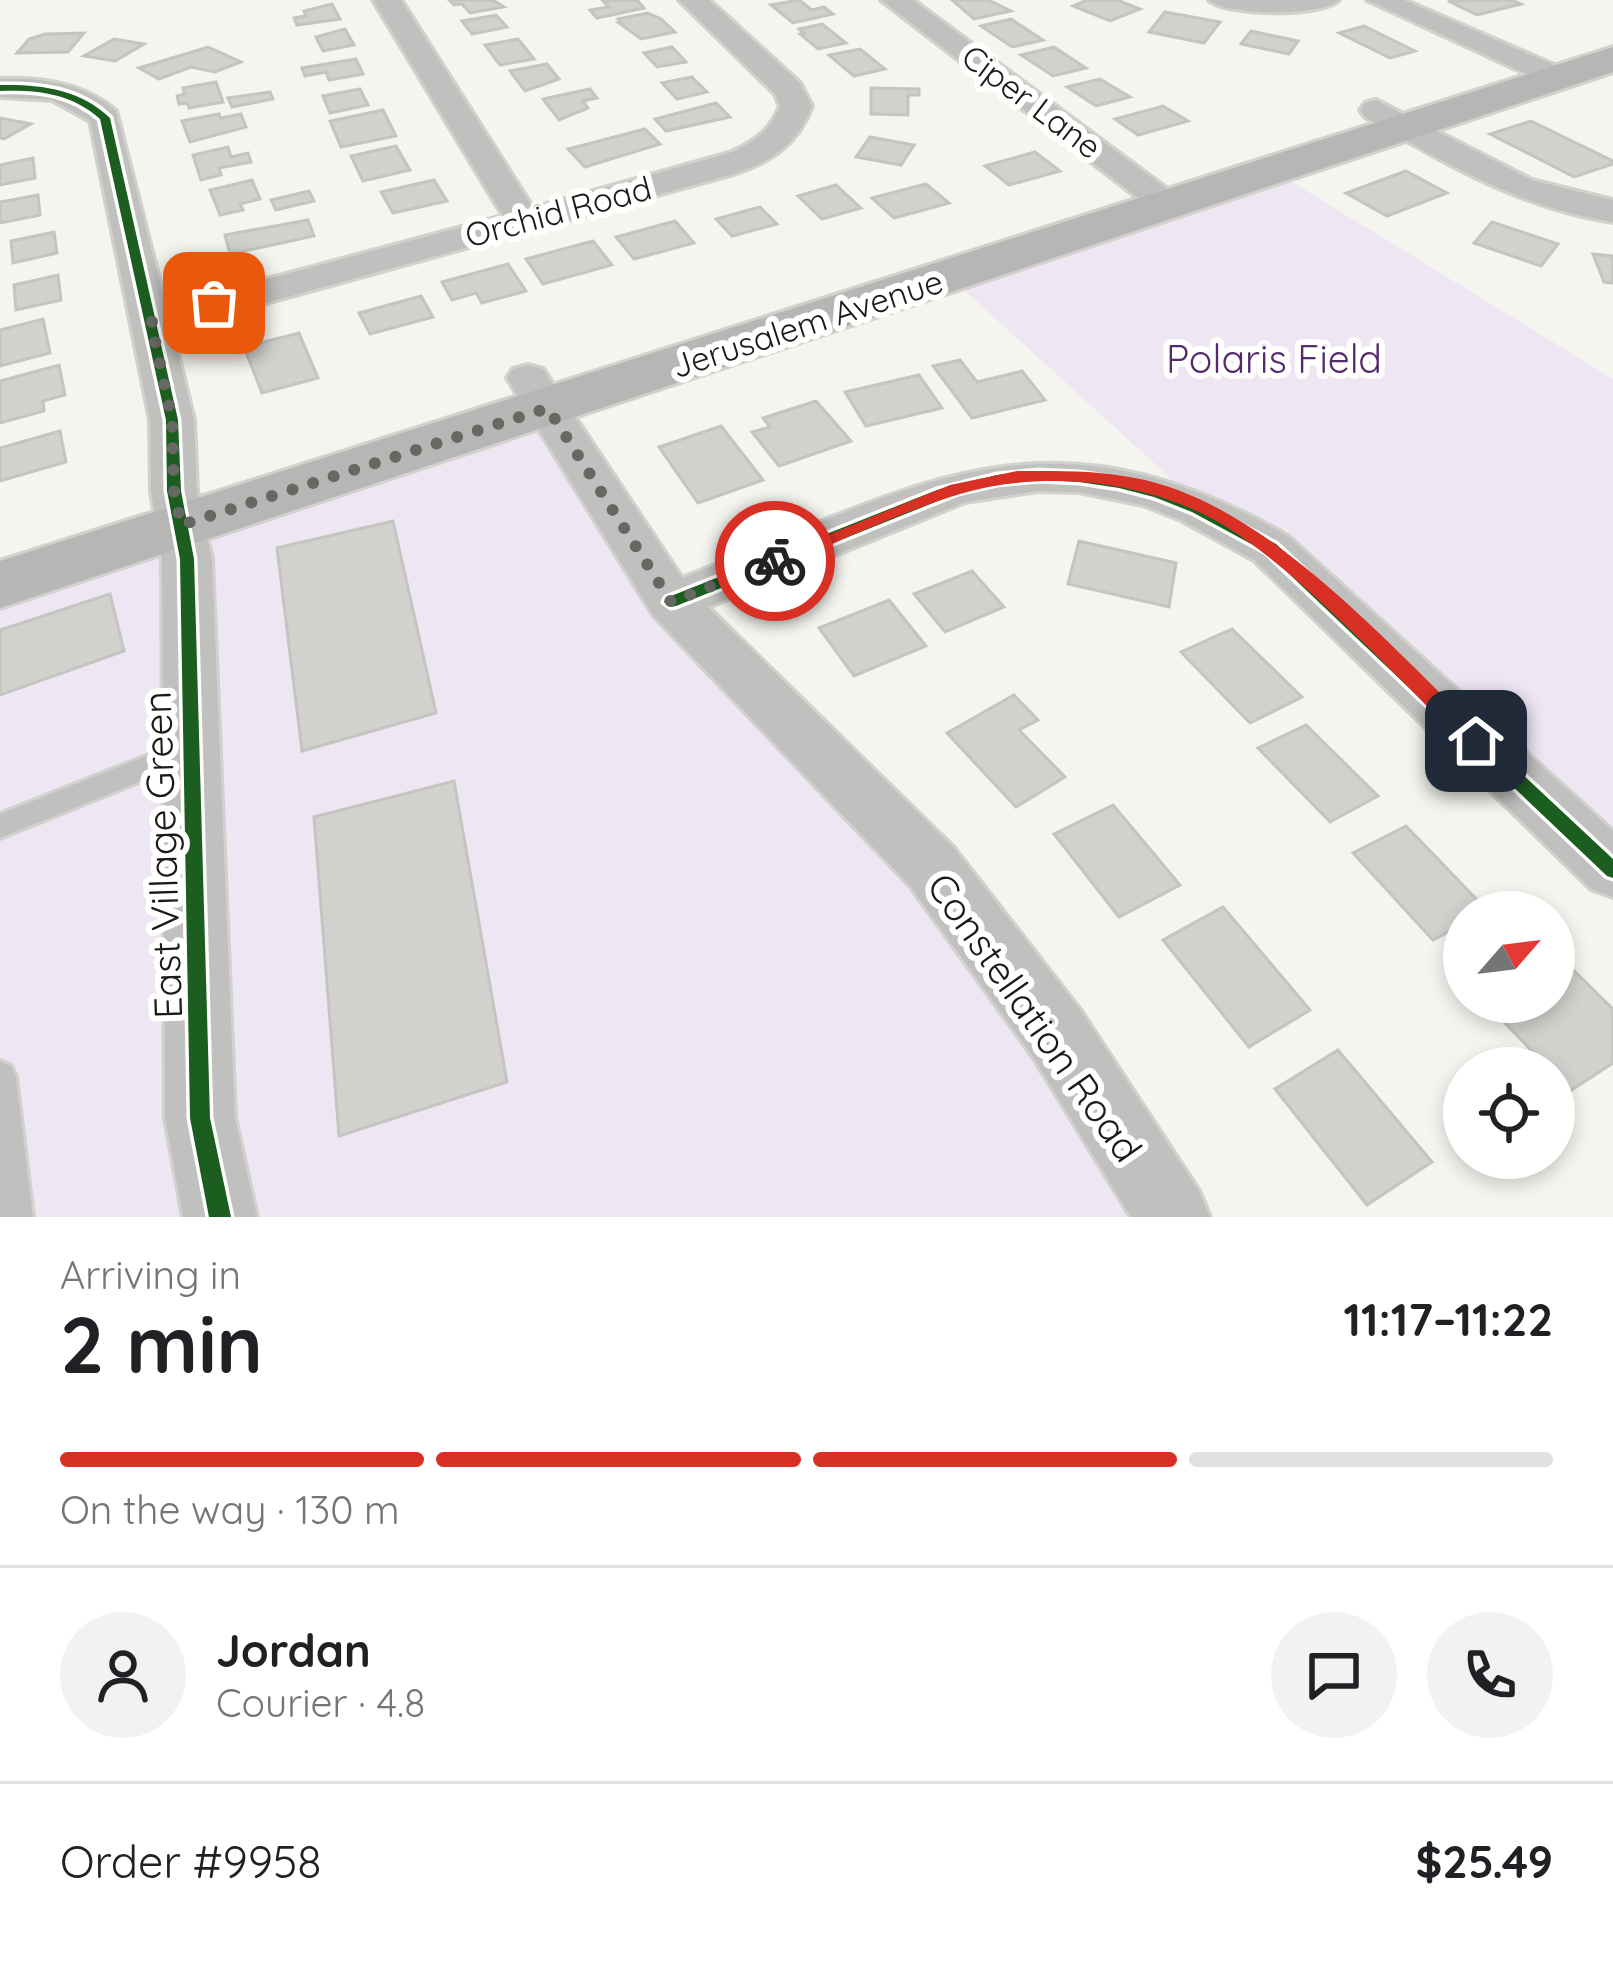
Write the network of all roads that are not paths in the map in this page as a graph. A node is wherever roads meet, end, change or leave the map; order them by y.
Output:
1 (387, 0) edge
2 (693, 0) edge
3 (895, 0) edge
4 (1223, 0) edge
5 (1325, 0) edge
6 (1381, 0) edge
7 (1613, 36) edge
8 (1613, 59) edge
9 (1542, 70) junction
10 (0, 88) edge
11 (1392, 119) junction
12 (1155, 193) junction
13 (1613, 211) edge
14 (524, 220) junction
15 (151, 322) junction
16 (538, 393) junction
17 (177, 508) junction
18 (0, 545) edge
19 (0, 585) edge
20 (671, 602) junction
21 (191, 750) junction
22 (0, 826) edge
23 (1613, 870) edge
24 (0, 1077) edge
25 (15, 1217) edge
26 (220, 1217) edge
27 (1172, 1217) edge

1 - 14 street
2 - 14 street, Orchid Road
3 - 12 street, Ciper Lane
4 - 5 street
6 - 9 street
7 - 9 main road, Jerusalem Avenue
8 - 9 main road, Jerusalem Avenue
9 - 11 main road, Jerusalem Avenue
10 - 15 street, East Village Green
11 - 12 main road, Jerusalem Avenue
11 - 13 street
12 - 16 main road, Jerusalem Avenue
14 - 15 street, Orchid Road
15 - 17 street, East Village Green
16 - 17 main road, Jerusalem Avenue
16 - 20 street, Constellation Road
17 - 18 main road, Jerusalem Avenue
17 - 19 main road, Jerusalem Avenue
17 - 21 street, East Village Green
20 - 23 street
20 - 27 street, Constellation Road
21 - 22 lane
21 - 26 street, East Village Green
24 - 25 lane

